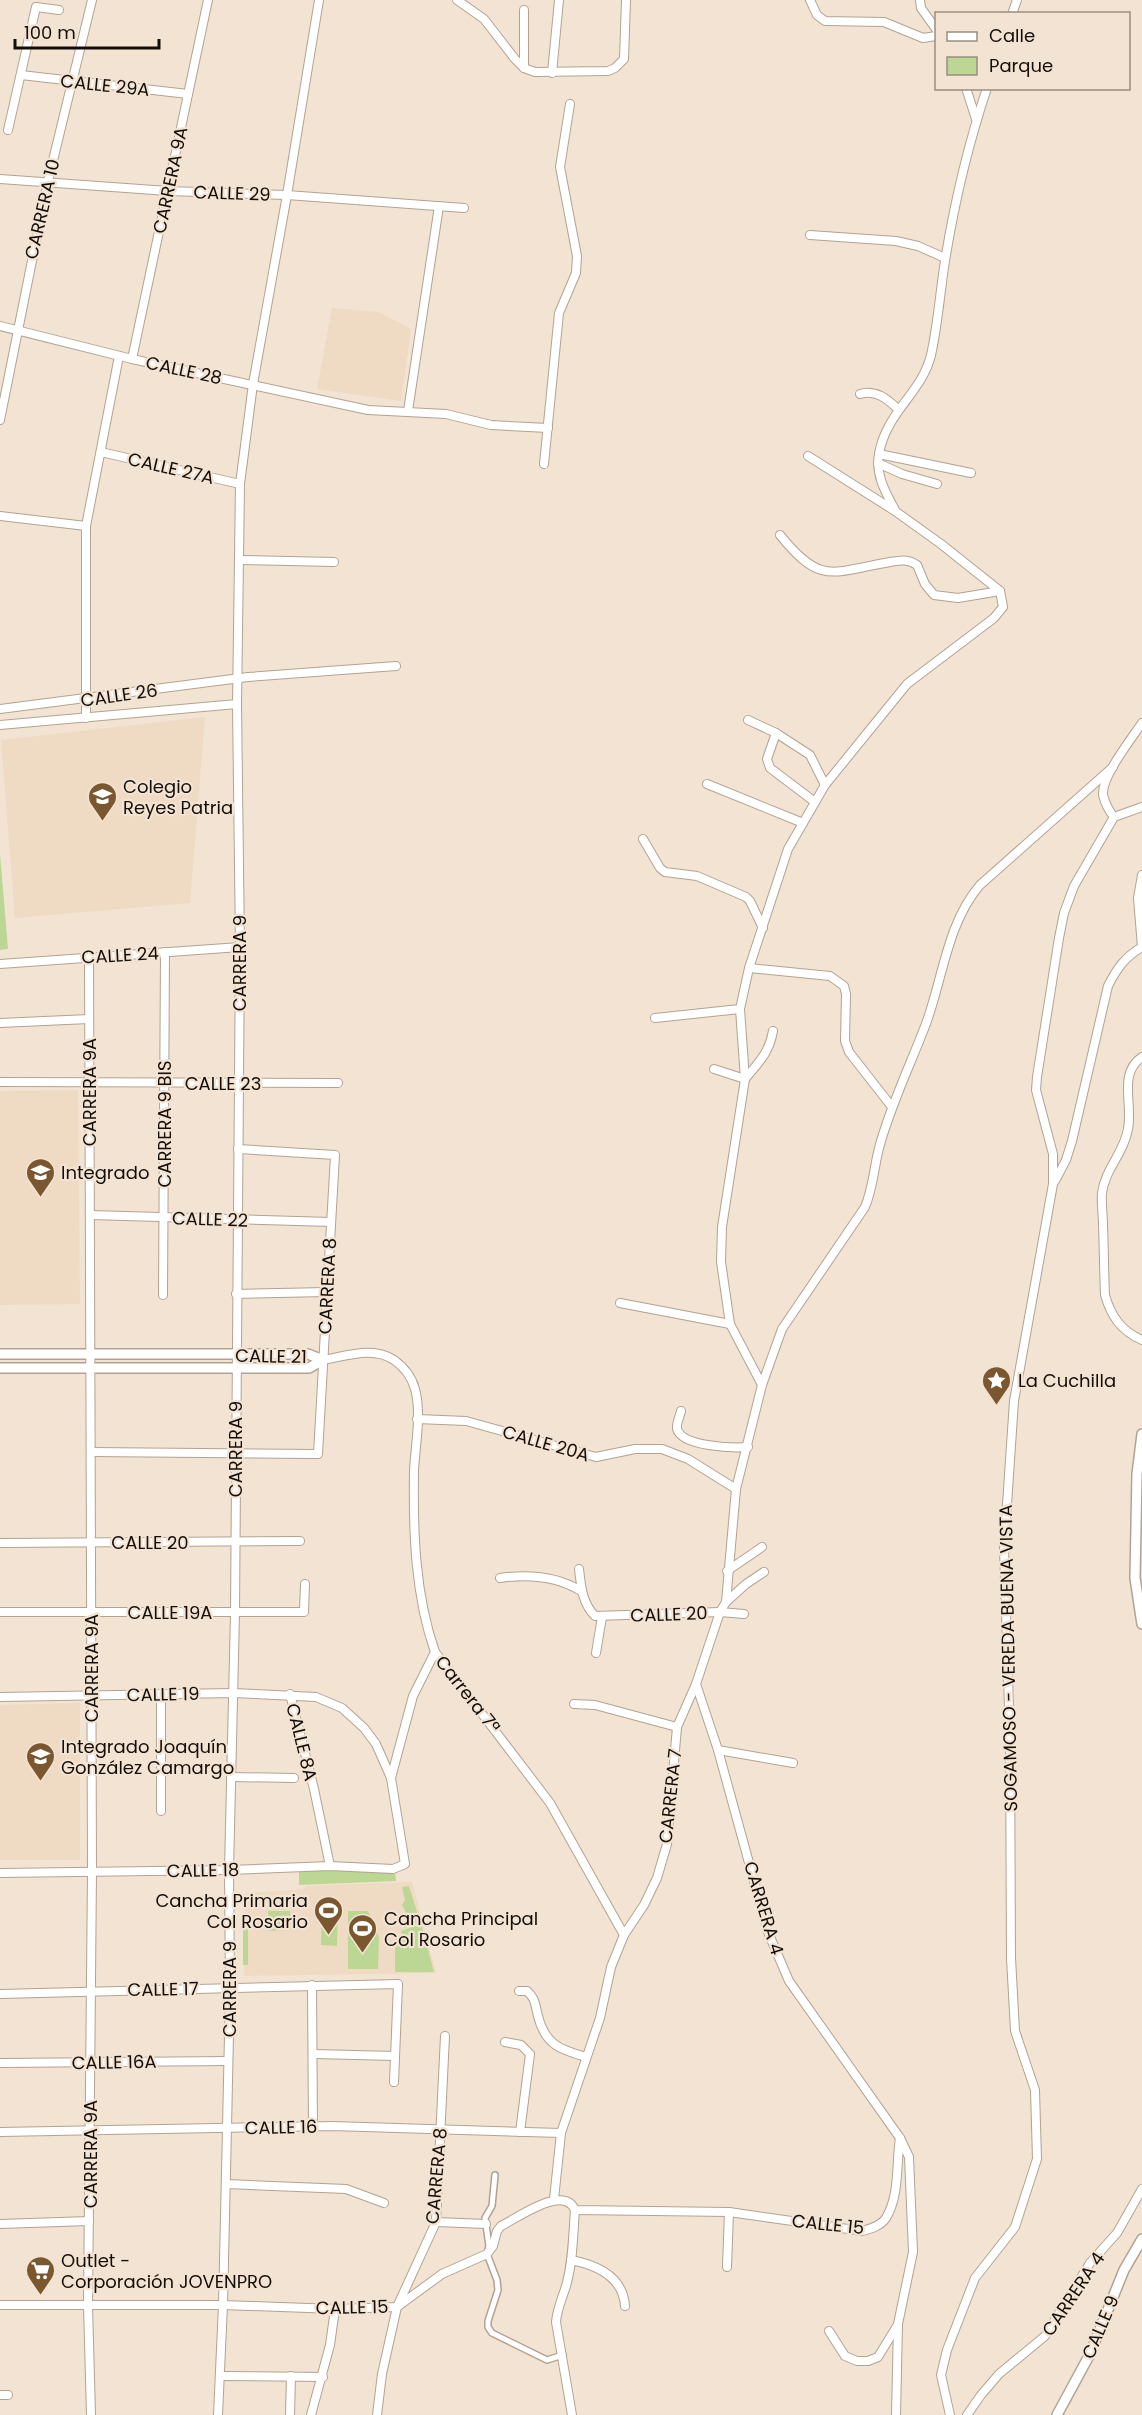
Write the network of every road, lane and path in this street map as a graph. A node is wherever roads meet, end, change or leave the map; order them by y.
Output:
1 (92, 0) edge
2 (208, 0) edge
3 (319, 0) edge
4 (457, 0) edge
5 (559, 0) edge
6 (626, 0) edge
7 (810, 0) edge
8 (920, 0) edge
9 (466, 3) edge
10 (59, 10) dead end
11 (524, 10) dead end
12 (935, 28) edge
13 (935, 36) edge
14 (524, 68) junction
15 (552, 73) junction
16 (21, 75) junction
17 (73, 82) junction
18 (967, 90) edge
19 (986, 90) edge
20 (188, 94) junction
21 (570, 104) dead end
22 (976, 121) junction
23 (8, 130) dead end
24 (0, 179) edge
25 (48, 181) junction
26 (168, 191) junction
27 (287, 195) junction
28 (439, 206) junction
29 (464, 208) dead end
30 (810, 235) dead end
31 (945, 258) junction
32 (0, 326) edge
33 (16, 329) junction
34 (119, 356) junction
35 (132, 359) junction
36 (253, 384) junction
37 (860, 394) dead end
38 (898, 409) junction
39 (408, 411) junction
40 (0, 420) edge
41 (548, 428) junction
42 (101, 452) junction
43 (879, 454) junction
44 (808, 456) dead end
45 (878, 463) junction
46 (544, 464) dead end
47 (971, 473) dead end
48 (240, 484) junction
49 (937, 484) dead end
50 (895, 511) junction
51 (0, 516) edge
52 (86, 526) junction
53 (780, 535) dead end
54 (240, 560) junction
55 (334, 562) dead end
56 (1000, 591) junction
57 (396, 666) dead end
58 (238, 678) junction
59 (85, 700) junction
60 (237, 704) junction
61 (0, 709) edge
62 (86, 718) junction
63 (748, 720) dead end
64 (1142, 723) edge
65 (0, 725) edge
66 (776, 733) junction
67 (1113, 767) junction
68 (707, 784) dead end
69 (825, 785) junction
70 (815, 802) junction
71 (1142, 807) edge
72 (1114, 818) junction
73 (803, 823) junction
74 (643, 839) dead end
75 (1142, 875) edge
76 (762, 928) junction
77 (240, 947) junction
78 (1142, 947) edge
79 (165, 952) junction
80 (89, 957) junction
81 (0, 964) edge
82 (749, 968) junction
83 (740, 1009) junction
84 (655, 1018) dead end
85 (89, 1019) junction
86 (0, 1023) edge
87 (773, 1031) dead end
88 (1142, 1057) edge
89 (714, 1069) dead end
90 (745, 1079) junction
91 (0, 1082) edge
92 (89, 1082) junction
93 (164, 1082) junction
94 (238, 1082) junction
95 (338, 1083) dead end
96 (892, 1107) junction
97 (238, 1149) junction
98 (1053, 1184) junction
99 (90, 1215) junction
100 (163, 1218) junction
101 (237, 1221) junction
102 (331, 1222) junction
103 (327, 1292) junction
104 (236, 1294) junction
105 (163, 1295) dead end
106 (620, 1303) dead end
107 (730, 1324) junction
108 (1142, 1340) edge
109 (0, 1354) edge
110 (90, 1354) junction
111 (236, 1355) junction
112 (323, 1360) junction
113 (0, 1368) edge
114 (90, 1368) junction
115 (236, 1369) junction
116 (762, 1385) junction
117 (681, 1411) dead end
118 (417, 1419) junction
119 (1142, 1434) edge
120 (748, 1447) junction
121 (91, 1452) junction
122 (235, 1455) junction
123 (736, 1489) junction
124 (300, 1541) dead end
125 (91, 1542) junction
126 (235, 1542) junction
127 (0, 1543) edge
128 (762, 1547) dead end
129 (579, 1569) dead end
130 (727, 1570) junction
131 (764, 1572) dead end
132 (500, 1578) dead end
133 (305, 1584) dead end
134 (582, 1591) junction
135 (726, 1602) junction
136 (91, 1611) junction
137 (0, 1612) edge
138 (720, 1612) junction
139 (235, 1613) junction
140 (744, 1614) dead end
141 (598, 1616) junction
142 (1142, 1624) edge
143 (435, 1652) junction
144 (596, 1653) dead end
145 (696, 1684) junction
146 (233, 1693) junction
147 (161, 1694) junction
148 (290, 1694) junction
149 (91, 1695) junction
150 (0, 1698) edge
151 (574, 1704) dead end
152 (677, 1726) junction
153 (718, 1750) junction
154 (793, 1763) dead end
155 (231, 1777) junction
156 (294, 1778) dead end
157 (391, 1778) junction
158 (161, 1811) dead end
159 (330, 1866) junction
160 (229, 1870) junction
161 (92, 1871) junction
162 (0, 1873) edge
163 (624, 1935) junction
164 (312, 1985) junction
165 (230, 1988) junction
166 (90, 1990) junction
167 (519, 1991) dead end
168 (0, 1994) edge
169 (445, 2036) dead end
170 (505, 2042) dead end
171 (314, 2054) junction
172 (395, 2056) junction
173 (586, 2057) junction
174 (228, 2061) junction
175 (90, 2062) junction
176 (0, 2063) edge
177 (394, 2082) dead end
178 (313, 2127) junction
179 (227, 2128) junction
180 (90, 2130) junction
181 (441, 2130) junction
182 (0, 2132) edge
183 (520, 2132) junction
184 (561, 2133) junction
185 (900, 2138) junction
186 (495, 2175) dead end
187 (226, 2184) junction
188 (1142, 2189) edge
189 (554, 2199) junction
190 (384, 2203) dead end
191 (575, 2210) junction
192 (729, 2212) junction
193 (89, 2221) junction
194 (436, 2222) junction
195 (0, 2224) edge
196 (486, 2224) junction
197 (1142, 2239) edge
198 (487, 2254) junction
199 (571, 2260) junction
200 (728, 2267) dead end
201 (0, 2305) edge
202 (88, 2305) junction
203 (224, 2305) junction
204 (625, 2306) dead end
205 (397, 2307) junction
206 (335, 2309) junction
207 (898, 2324) junction
208 (829, 2331) dead end
209 (563, 2355) junction
210 (220, 2376) junction
211 (291, 2376) junction
212 (322, 2377) junction
213 (91, 2415) edge
214 (218, 2415) edge
215 (291, 2415) edge
216 (311, 2415) edge
217 (378, 2415) edge
218 (572, 2415) edge
219 (896, 2415) edge
220 (950, 2415) edge
221 (968, 2415) edge
222 (1057, 2415) edge

1 - 17 street, CARRERA 10
2 - 20 street, CARRERA 9A
3 - 27 street, CARRERA 9
4 - 9 street
5 - 15 street
6 - 15 street
7 - 13 street
8 - 12 street
9 - 14 street
10 - 16 street
11 - 14 street
14 - 15 street
16 - 17 street, CALLE 29A
16 - 23 street
17 - 20 street, CALLE 29A
17 - 25 street, CARRERA 10
18 - 22 street
19 - 22 street
20 - 26 street, CARRERA 9A
21 - 41 street
22 - 31 street
24 - 25 street, CALLE 29
25 - 26 street, CALLE 29
25 - 33 street, CARRERA 10
26 - 27 street, CALLE 29
26 - 35 street, CARRERA 9A
27 - 28 street, CALLE 29
27 - 36 street, CARRERA 9
28 - 29 street, CALLE 29
28 - 39 street
30 - 31 street
31 - 38 street
32 - 33 street, CALLE 28
33 - 34 street, CALLE 28
33 - 40 street, CARRERA 10
34 - 35 street, CALLE 28
34 - 42 street
35 - 36 street, CALLE 28
36 - 39 street, CALLE 28
36 - 48 street, CARRERA 9
37 - 38 street
38 - 43 street
39 - 41 street, CALLE 28
41 - 46 street
42 - 48 street, CALLE 27A
42 - 52 street
43 - 45 street
43 - 47 street
44 - 50 street
45 - 49 street
45 - 50 street
48 - 54 street, CARRERA 9
50 - 56 street
51 - 52 street
52 - 59 street
53 - 56 street
54 - 55 street
54 - 58 street, CARRERA 9
56 - 69 street
57 - 58 street, CALLE 26
58 - 59 street, CALLE 26
58 - 60 street, CARRERA 9
59 - 61 street, CALLE 26
59 - 62 street
60 - 62 street, CALLE 26
60 - 77 street, CARRERA 9
62 - 65 street, CALLE 26
63 - 66 street
64 - 67 street
66 - 69 street
66 - 70 street
67 - 72 street
67 - 96 street, CARRERA 7
68 - 73 street
69 - 70 street
70 - 73 street
71 - 72 street
72 - 98 street, SOGAMOSO - VEREDA BUENA VISTA
73 - 76 street
74 - 76 street
75 - 78 street
76 - 82 street
77 - 79 street, CALLE 24
77 - 94 street, CARRERA 9
78 - 98 street
79 - 80 street, CALLE 24
79 - 93 street, CARRERA 9 BIS
80 - 81 street, CALLE 24
80 - 85 street, CARRERA 9A
82 - 83 street
82 - 96 street
83 - 84 street
83 - 90 street
85 - 86 street
85 - 92 street, CARRERA 9A
87 - 90 street
88 - 108 street
89 - 90 street
90 - 107 street
91 - 92 street, CALLE 23
92 - 93 street, CALLE 23
92 - 99 street, CARRERA 9A
93 - 94 street, CALLE 23
93 - 100 street, CARRERA 9 BIS
94 - 95 street, CALLE 23
94 - 97 street, CARRERA 9
96 - 116 street, CARRERA 7
97 - 101 street, CARRERA 9
97 - 102 street, CARRERA 8
98 - 220 street, SOGAMOSO - VEREDA BUENA VISTA
99 - 100 street, CALLE 22
99 - 110 street, CARRERA 9A
100 - 101 street, CALLE 22
100 - 105 street, CARRERA 9 BIS
101 - 102 street, CALLE 22
101 - 104 street, CARRERA 9
102 - 103 street, CARRERA 8
103 - 104 street
103 - 112 street, CARRERA 8
104 - 111 street, CARRERA 9
106 - 107 street
107 - 116 street
109 - 110 street, CALLE 21
110 - 111 street, CALLE 21
110 - 114 street, CARRERA 9A
111 - 112 street, CALLE 21
111 - 115 street, CARRERA 9
112 - 115 street, CALLE 21
112 - 118 street, Carrera 7ª
112 - 122 street, CARRERA 8
113 - 114 street, CALLE 21
114 - 115 street, CALLE 21
114 - 121 street, CARRERA 9A
115 - 122 street, CARRERA 9
116 - 120 street, CARRERA 7
117 - 120 street
118 - 123 street, CALLE 20A
118 - 143 street, Carrera 7ª
119 - 142 street
120 - 123 street, CARRERA 7
121 - 122 street
121 - 125 street, CARRERA 9A
122 - 126 street, CARRERA 9
123 - 130 street, CARRERA 7
124 - 126 street, CALLE 20
125 - 126 street, CALLE 20
125 - 127 street, CALLE 20
125 - 136 street, CARRERA 9A
126 - 139 street, CARRERA 9
128 - 130 street
129 - 134 street
130 - 135 street, CARRERA 7
131 - 135 street
132 - 134 street
133 - 139 street, CALLE 19A
134 - 141 street
135 - 138 street, CARRERA 7
136 - 137 street, CALLE 19A
136 - 139 street, CALLE 19A
136 - 149 street, CARRERA 9A
138 - 140 street, CALLE 20
138 - 141 street, CALLE 20
138 - 145 street, CARRERA 7
139 - 146 street, CARRERA 9
141 - 144 street
143 - 157 street
143 - 163 street, Carrera 7ª
145 - 152 street, CARRERA 7
145 - 153 street, CARRERA 4
146 - 147 street, CALLE 19
146 - 148 street, CALLE 19
146 - 155 street, CARRERA 9
147 - 149 street, CALLE 19
147 - 158 street
148 - 157 street
148 - 159 street, CALLE 8A
149 - 150 street, CALLE 19
149 - 161 street, CARRERA 9A
151 - 152 street
152 - 163 street, CARRERA 7
153 - 154 street
153 - 185 street, CARRERA 4
155 - 156 street
155 - 160 street, CARRERA 9
157 - 159 street, CALLE 18
159 - 160 street, CALLE 18
160 - 161 street, CALLE 18
160 - 165 street, CARRERA 9
161 - 162 street, CALLE 18
161 - 166 street, CARRERA 9A
163 - 173 street, CARRERA 7
164 - 165 street, CALLE 17
164 - 171 street
164 - 172 street, CALLE 17
165 - 166 street, CALLE 17
165 - 174 street, CARRERA 9
166 - 168 street, CALLE 17
166 - 175 street, CARRERA 9A
167 - 173 street
169 - 181 street, CARRERA 8
170 - 183 street
171 - 172 street
171 - 178 street
172 - 177 street
173 - 184 street, CARRERA 7
174 - 175 street, CALLE 16A
174 - 179 street, CARRERA 9
175 - 176 street, CALLE 16A
175 - 180 street, CARRERA 9A
178 - 179 street, CALLE 16
178 - 181 street, CALLE 16
179 - 180 street, CALLE 16
179 - 187 street, CARRERA 9
180 - 182 street, CALLE 16
180 - 193 street, CARRERA 9A
181 - 183 street, CALLE 16
181 - 194 street, CARRERA 8
183 - 184 street, CALLE 16
184 - 189 street, CARRERA 7
185 - 192 street, CALLE 15
185 - 207 street, CARRERA 4
186 - 196 street
187 - 190 street
187 - 203 street, CARRERA 9
188 - 221 street, CARRERA 4
189 - 191 street, CALLE 15
189 - 198 street
191 - 192 street, CALLE 15
191 - 199 street
192 - 200 street
193 - 195 street
193 - 202 street, CARRERA 9A
194 - 196 street
194 - 205 street, CARRERA 8
196 - 198 street
197 - 222 street, CALLE 9
198 - 205 street, CALLE 15
198 - 209 street
199 - 204 street
199 - 209 street
201 - 202 street, CALLE 15
202 - 203 street, CALLE 15
202 - 213 street, CARRERA 9A
203 - 206 street, CALLE 15
203 - 210 street, CARRERA 9
205 - 206 street, CALLE 15
205 - 217 street, CARRERA 8
206 - 212 street
207 - 208 street
207 - 219 street, CARRERA 4
209 - 218 street
210 - 211 street
210 - 214 street, CARRERA 9
211 - 212 street
211 - 215 street
212 - 216 street

